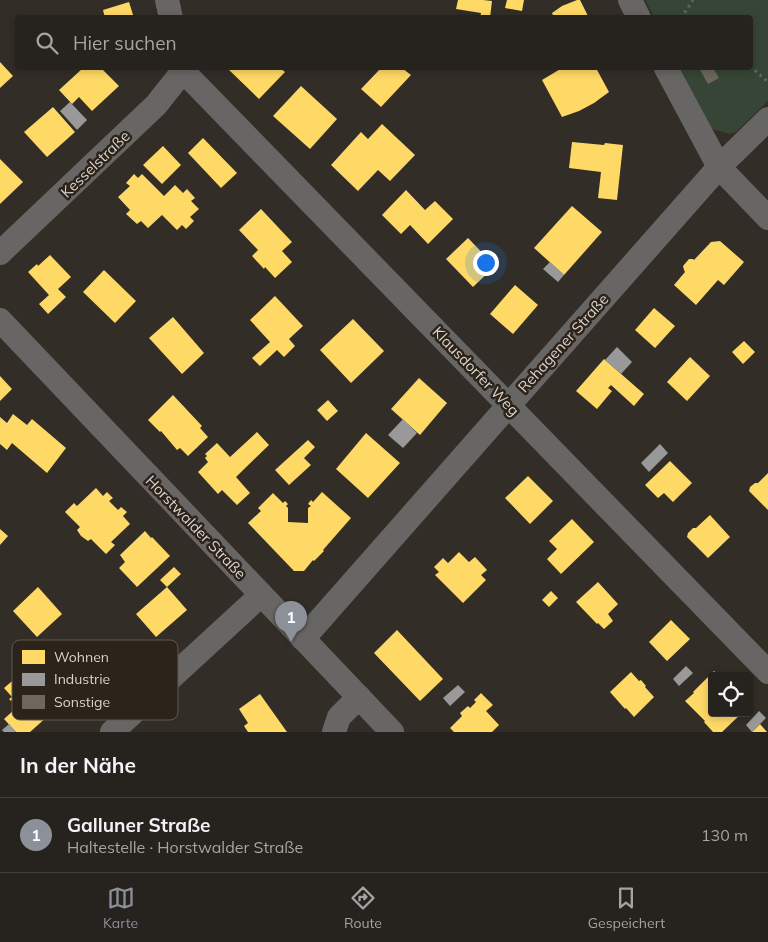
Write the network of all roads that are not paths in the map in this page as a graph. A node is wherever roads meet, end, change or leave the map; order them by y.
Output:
1 (167, 0) edge
2 (630, 0) edge
3 (170, 15) edge
4 (638, 15) edge
5 (181, 70) edge
6 (183, 70) edge
7 (667, 70) edge
8 (768, 119) edge
9 (719, 167) junction
10 (768, 218) edge
11 (0, 253) edge
12 (0, 320) edge
13 (509, 405) junction
14 (261, 595) junction
15 (303, 639) junction
16 (178, 671) edge
17 (768, 672) edge
18 (359, 697) junction
19 (125, 720) edge
20 (112, 732) edge
21 (334, 732) edge
22 (392, 732) edge

1 - 3 street
2 - 4 street
5 - 11 street, Kesselstraße
6 - 13 street, Klausdorfer Weg
7 - 9 street
8 - 9 street, Rehagener Straße
9 - 10 street
9 - 13 street, Rehagener Straße
12 - 14 street, Horstwalder Straße
13 - 15 street, Rehagener Straße
13 - 17 street, Klausdorfer Weg
14 - 15 street, Horstwalder Straße
14 - 16 street
15 - 18 street, Horstwalder Straße
18 - 21 street
18 - 22 street, Horstwalder Straße
19 - 20 street

